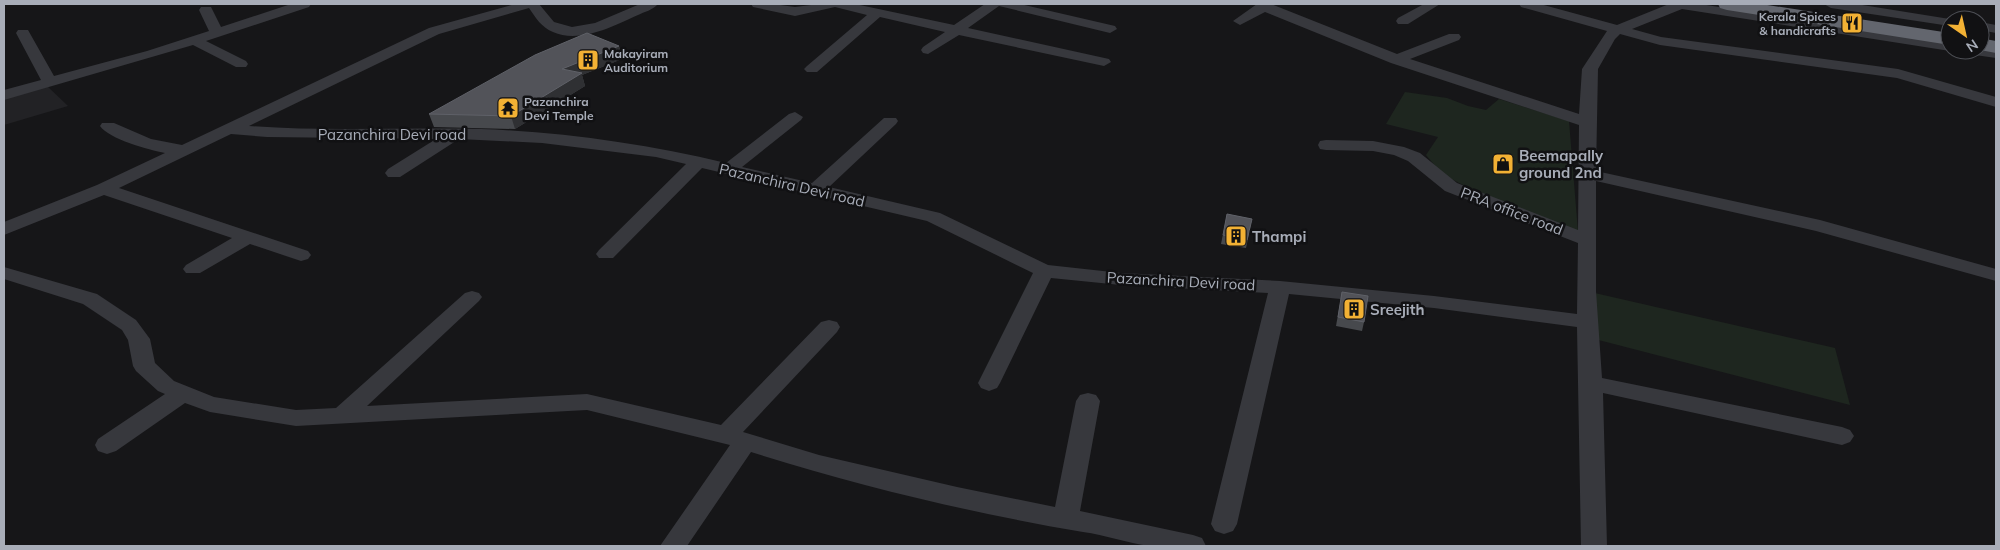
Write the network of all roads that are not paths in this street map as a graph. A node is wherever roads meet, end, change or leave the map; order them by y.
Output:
1 (304, 4) edge
2 (531, 4) edge
3 (650, 4) edge
4 (758, 4) edge
5 (832, 4) edge
6 (837, 4) edge
7 (994, 4) edge
8 (1004, 4) edge
9 (1433, 4) edge
10 (1526, 4) edge
11 (1678, 4) edge
12 (1726, 4) edge
13 (1780, 4) edge
14 (1831, 4) edge
15 (1264, 5) edge
16 (206, 10) dead end
17 (878, 12) junction
18 (1940, 20) edge
19 (1240, 21) dead end
20 (1403, 21) dead end
21 (1940, 28) edge
22 (1110, 29) dead end
23 (957, 30) junction
24 (1617, 30) junction
25 (217, 32) junction
26 (567, 32) junction
27 (23, 33) dead end
28 (1454, 37) dead end
29 (1940, 37) edge
30 (193, 40) junction
31 (554, 45) edge
32 (1940, 45) edge
33 (928, 50) dead end
34 (1396, 60) junction
35 (1104, 62) dead end
36 (240, 64) dead end
37 (812, 69) dead end
38 (50, 82) junction
39 (4, 95) edge
40 (1996, 102) edge
41 (795, 117) dead end
42 (890, 121) dead end
43 (1587, 122) junction
44 (108, 126) dead end
45 (229, 129) junction
46 (455, 134) junction
47 (1326, 145) dead end
48 (184, 150) junction
49 (697, 163) junction
50 (728, 170) junction
51 (394, 173) dead end
52 (1588, 174) junction
53 (103, 189) junction
54 (815, 190) junction
55 (4, 229) edge
56 (247, 238) junction
57 (1588, 240) junction
58 (606, 254) dead end
59 (301, 255) dead end
60 (193, 269) dead end
61 (1044, 271) junction
62 (4, 273) edge
63 (1996, 275) edge
64 (1280, 287) junction
65 (472, 298) dead end
66 (1589, 322) junction
67 (829, 327) dead end
68 (989, 383) dead end
69 (1591, 383) junction
70 (183, 393) junction
71 (1088, 401) dead end
72 (340, 417) junction
73 (1842, 436) dead end
74 (736, 438) junction
75 (107, 445) dead end
76 (1066, 519) junction
77 (1224, 524) dead end
78 (1180, 545) edge
79 (673, 546) edge
80 (1594, 546) edge

1 - 25 street
2 - 26 street
2 - 45 street
3 - 26 street
4 - 5 street
6 - 17 street
7 - 23 street
8 - 22 street
9 - 20 street
10 - 24 street
11 - 24 street
11 - 32 street
12 - 29 highway
13 - 21 highway
14 - 18 street
15 - 19 street
15 - 34 street
16 - 25 street
17 - 23 street
17 - 37 street
23 - 33 street
23 - 35 street
24 - 40 street
24 - 43 street
25 - 30 street
26 - 31 street
27 - 38 street
28 - 34 street
30 - 36 street
30 - 38 street
34 - 43 street
38 - 39 street
41 - 50 street
42 - 54 street
43 - 52 street
44 - 48 street
45 - 46 street, Pazanchira Devi road
45 - 48 street, Pazanchira Devi road
46 - 49 street, Pazanchira Devi road
46 - 51 street
47 - 57 street, PRA office road
48 - 53 street, Pazanchira Devi road
49 - 50 street, Pazanchira Devi road
49 - 58 street
50 - 54 street, Pazanchira Devi road
52 - 57 street
52 - 63 street
53 - 55 street, Pazanchira Devi road
53 - 56 street
54 - 61 street, Pazanchira Devi road
56 - 59 street
56 - 60 street
57 - 66 street
61 - 64 street, Pazanchira Devi road
61 - 68 street
62 - 70 street
64 - 66 street, Pazanchira Devi road
64 - 77 street
65 - 72 street
66 - 69 street
67 - 74 street
69 - 73 street
69 - 80 street
70 - 72 street
70 - 75 street
71 - 76 street
72 - 74 street
74 - 76 street
74 - 79 street
76 - 78 street

